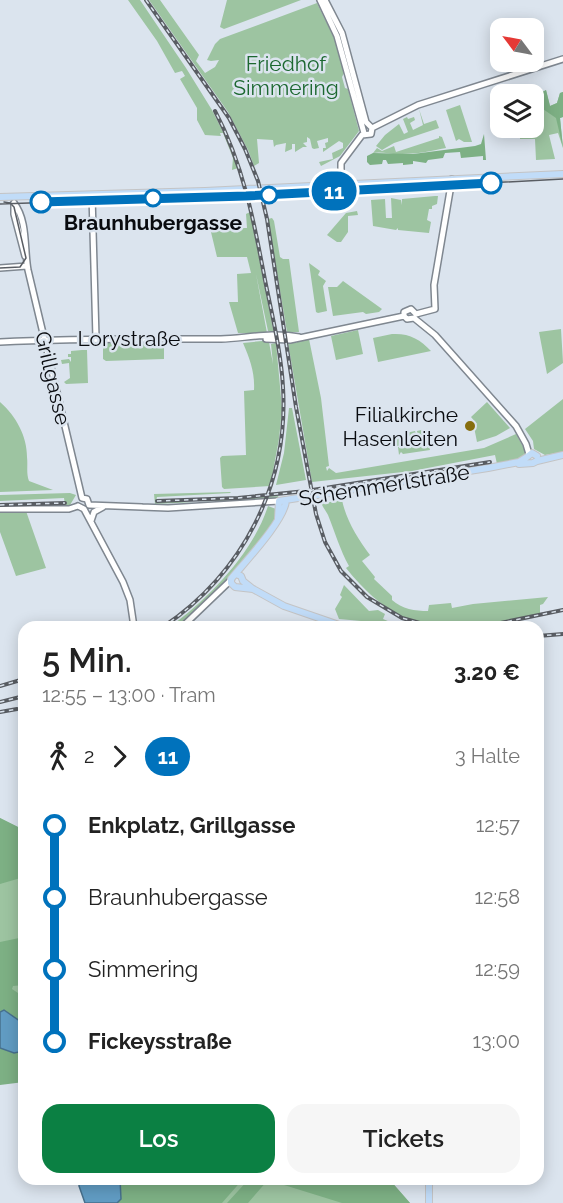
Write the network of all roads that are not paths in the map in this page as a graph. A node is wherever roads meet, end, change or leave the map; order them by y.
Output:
1 (320, 0) edge
2 (326, 0) edge
3 (563, 59) edge
4 (367, 129) junction
5 (563, 174) edge
6 (452, 179) junction
7 (341, 184) junction
8 (92, 195) junction
9 (0, 197) edge
10 (14, 199) junction
11 (27, 266) junction
12 (0, 268) edge
13 (423, 313) junction
14 (404, 316) junction
15 (415, 316) junction
16 (422, 324) junction
17 (96, 338) junction
18 (44, 339) junction
19 (0, 342) edge
20 (563, 455) edge
21 (532, 457) junction
22 (82, 498) junction
23 (283, 501) junction
24 (84, 507) junction
25 (104, 507) junction
26 (0, 509) edge
27 (91, 521) junction
28 (237, 581) junction
29 (133, 621) edge
30 (188, 621) edge
31 (328, 621) edge
32 (429, 1185) edge
33 (429, 1203) edge

1 - 4 main road
2 - 4 main road
3 - 4 main road
4 - 7 main road
5 - 6 main road
6 - 7 main road
6 - 13 main road
7 - 8 main road
8 - 10 main road
8 - 17 main road
9 - 10 main road
10 - 11 main road, Grillgasse
11 - 12 main road
11 - 18 main road, Grillgasse
13 - 15 main road
13 - 16 main road
14 - 15 main road
14 - 15 main road
14 - 17 main road, Lorystraße
15 - 16 main road
16 - 21 main road
17 - 18 main road, Lorystraße
18 - 19 main road, Lorystraße
18 - 22 main road, Grillgasse
20 - 21 main road, Schemmerlstraße
21 - 23 main road, Schemmerlstraße
22 - 24 main road
22 - 24 main road
23 - 25 main road
23 - 28 main road
24 - 25 main road
24 - 26 main road
24 - 27 main road
25 - 27 main road
27 - 29 main road
28 - 30 main road
28 - 31 main road
32 - 33 main road

